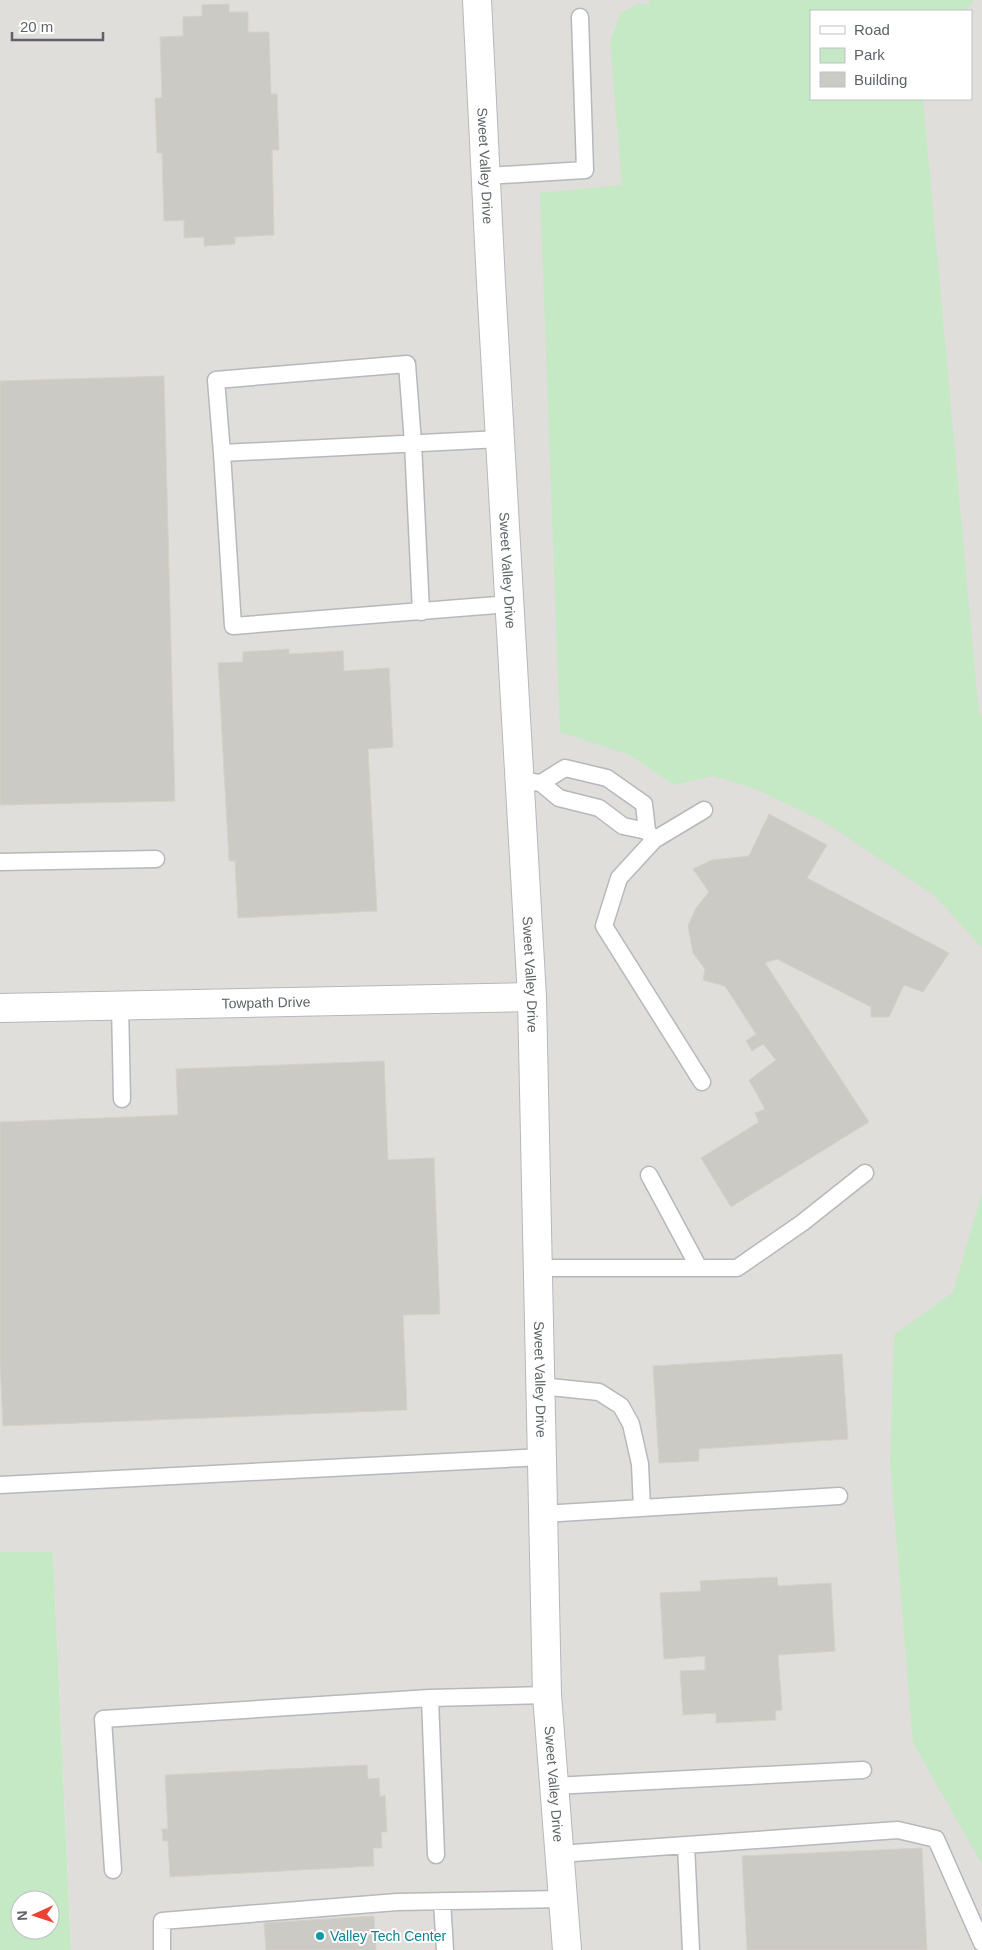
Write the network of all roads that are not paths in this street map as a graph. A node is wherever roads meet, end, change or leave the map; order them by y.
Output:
1 (477, 0) edge
2 (580, 17) dead end
3 (486, 176) junction
4 (500, 438) junction
5 (413, 443) junction
6 (222, 454) junction
7 (510, 604) junction
8 (421, 612) junction
9 (530, 782) junction
10 (704, 810) dead end
11 (650, 836) junction
12 (156, 859) dead end
13 (0, 862) edge
14 (532, 997) junction
15 (120, 1005) junction
16 (0, 1008) edge
17 (702, 1082) dead end
18 (122, 1098) dead end
19 (865, 1173) dead end
20 (649, 1175) dead end
21 (538, 1268) junction
22 (699, 1268) junction
23 (540, 1386) junction
24 (542, 1457) junction
25 (0, 1485) edge
26 (839, 1496) dead end
27 (642, 1508) junction
28 (543, 1514) junction
29 (547, 1695) junction
30 (430, 1698) junction
31 (863, 1770) dead end
32 (554, 1786) junction
33 (686, 1845) junction
34 (559, 1854) junction
35 (436, 1855) dead end
36 (113, 1870) dead end
37 (563, 1899) junction
38 (442, 1901) junction
39 (982, 1943) edge
40 (162, 1950) edge
41 (445, 1950) edge
42 (567, 1950) edge
43 (691, 1950) edge

1 - 3 street, Sweet Valley Drive
2 - 3 lane
3 - 4 street, Sweet Valley Drive
4 - 5 lane
4 - 7 street, Sweet Valley Drive
5 - 6 lane
5 - 6 lane
5 - 8 lane
6 - 8 lane
7 - 8 lane
7 - 9 street, Sweet Valley Drive
9 - 11 lane
9 - 11 lane
9 - 14 street, Sweet Valley Drive
10 - 11 lane
11 - 17 lane
12 - 13 lane
14 - 15 street, Towpath Drive
14 - 21 street, Sweet Valley Drive
15 - 16 street, Towpath Drive
15 - 18 lane
19 - 22 lane
20 - 22 lane
21 - 22 lane
21 - 23 street, Sweet Valley Drive
23 - 24 street, Sweet Valley Drive
23 - 27 lane
24 - 25 lane
24 - 28 street, Sweet Valley Drive
26 - 27 lane
27 - 28 lane
28 - 29 street, Sweet Valley Drive
29 - 30 lane
29 - 32 street, Sweet Valley Drive
30 - 35 lane
30 - 36 lane
31 - 32 lane
32 - 34 street, Sweet Valley Drive
33 - 34 lane
33 - 39 lane
33 - 43 lane
34 - 37 street, Sweet Valley Drive
37 - 38 lane
37 - 42 street, Sweet Valley Drive
38 - 40 lane
38 - 41 lane

